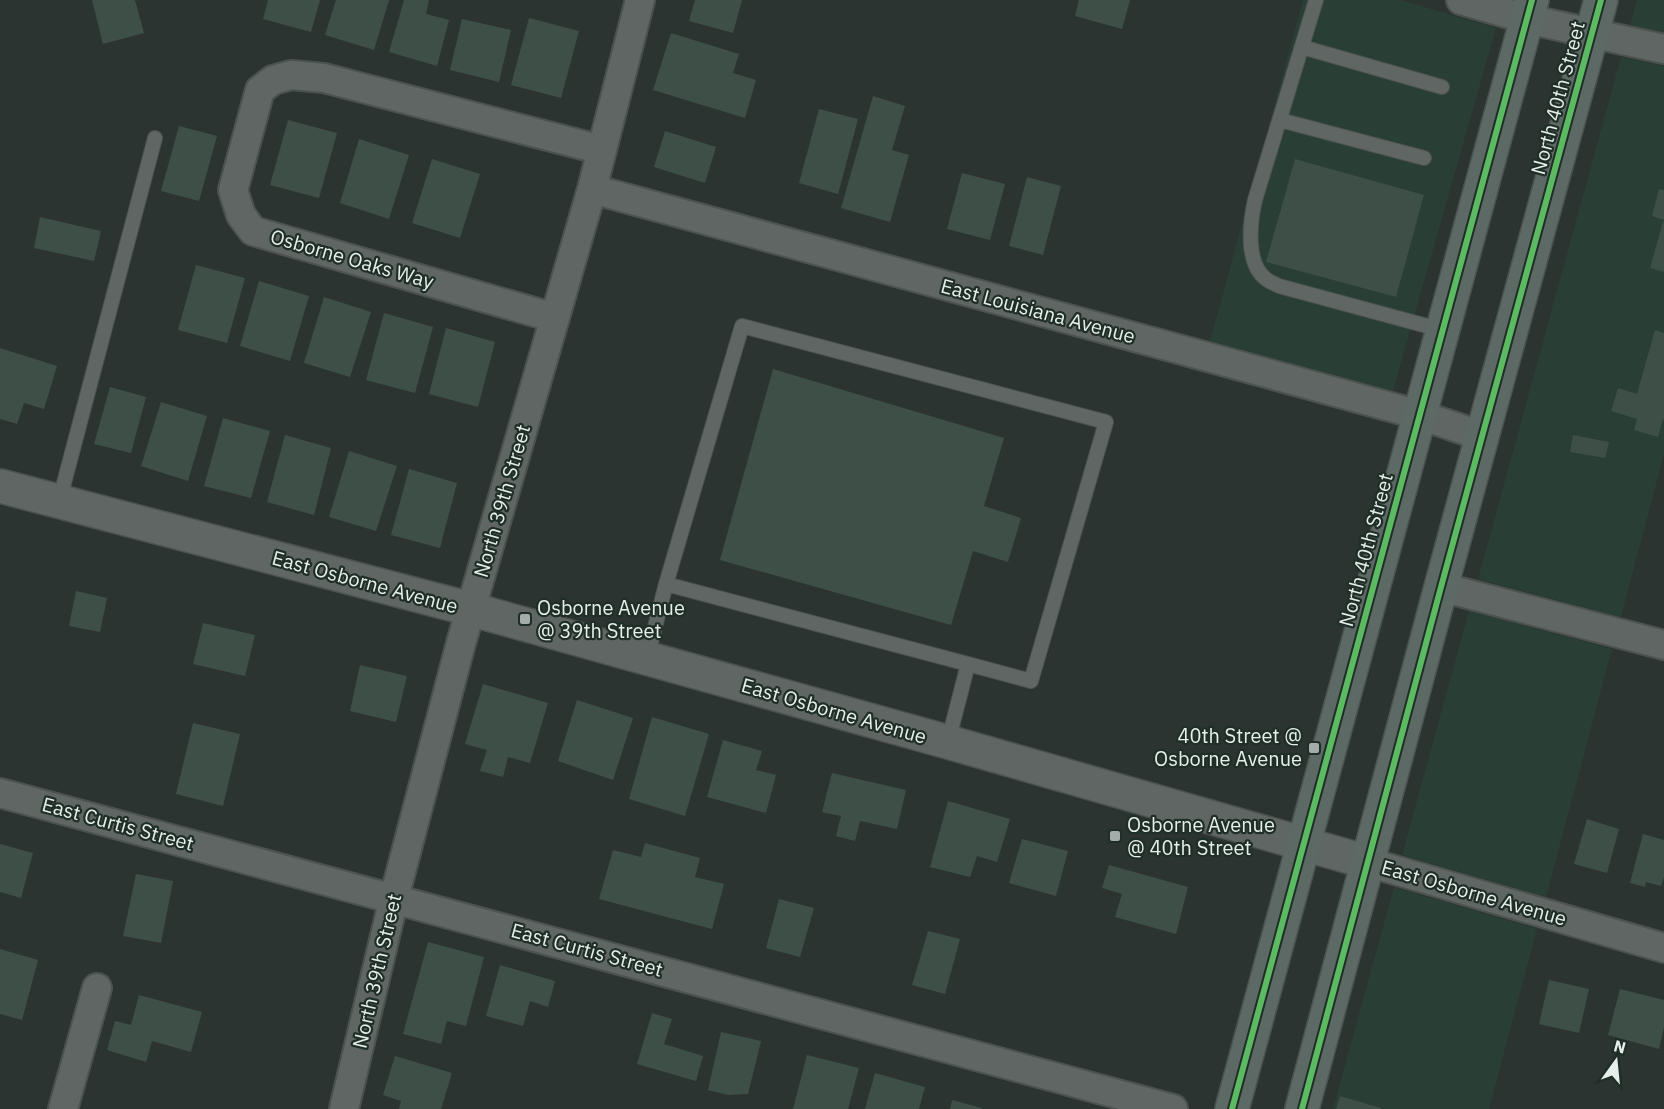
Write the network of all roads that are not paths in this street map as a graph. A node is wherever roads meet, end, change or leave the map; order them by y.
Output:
1 (640, 0) edge
2 (1316, 0) edge
3 (1461, 0) edge
4 (1601, 0) edge
5 (1529, 10) edge
6 (1592, 33) junction
7 (1302, 47) junction
8 (1664, 50) edge
9 (1442, 87) dead end
10 (1280, 120) junction
11 (155, 138) dead end
12 (602, 150) junction
13 (1424, 158) dead end
14 (592, 189) junction
15 (555, 318) junction
16 (1442, 330) junction
17 (1420, 416) junction
18 (1482, 436) junction
19 (0, 486) edge
20 (58, 501) junction
21 (666, 584) junction
22 (1441, 587) junction
23 (470, 609) junction
24 (1664, 645) edge
25 (647, 659) junction
26 (968, 664) junction
27 (948, 742) junction
28 (0, 793) edge
29 (1304, 844) junction
30 (1367, 862) junction
31 (394, 898) junction
32 (1664, 948) edge
33 (97, 988) dead end
34 (63, 1109) edge
35 (344, 1109) edge
36 (1173, 1109) edge
37 (1232, 1109) edge
38 (1302, 1109) edge

1 - 12 street, North 39th Street
2 - 7 lane
3 - 5 street
4 - 6 main road, North 40th Street
5 - 6 street
5 - 16 main road, North 40th Street
6 - 8 street
6 - 18 main road, North 40th Street
7 - 9 lane
7 - 10 lane
10 - 13 lane
10 - 16 lane
11 - 20 lane
12 - 14 street, North 39th Street
12 - 15 street, Osborne Oaks Way
14 - 15 street, North 39th Street
14 - 17 street, East Louisiana Avenue
15 - 23 street, North 39th Street
16 - 17 main road, North 40th Street
17 - 18 street, East Louisiana Avenue
17 - 29 main road, North 40th Street
18 - 22 main road, North 40th Street
19 - 20 street, East Osborne Avenue
20 - 23 street, East Osborne Avenue
21 - 25 lane
21 - 26 lane
21 - 26 lane
22 - 24 street
22 - 30 main road, North 40th Street
23 - 25 street, East Osborne Avenue
23 - 31 street, North 39th Street
25 - 27 street, East Osborne Avenue
26 - 27 lane
27 - 29 street, East Osborne Avenue
28 - 31 street, East Curtis Street
29 - 30 street, East Osborne Avenue
29 - 37 main road, North 40th Street
30 - 32 street, East Osborne Avenue
30 - 38 main road, North 40th Street
31 - 35 street, North 39th Street
31 - 36 street, East Curtis Street
33 - 34 street

